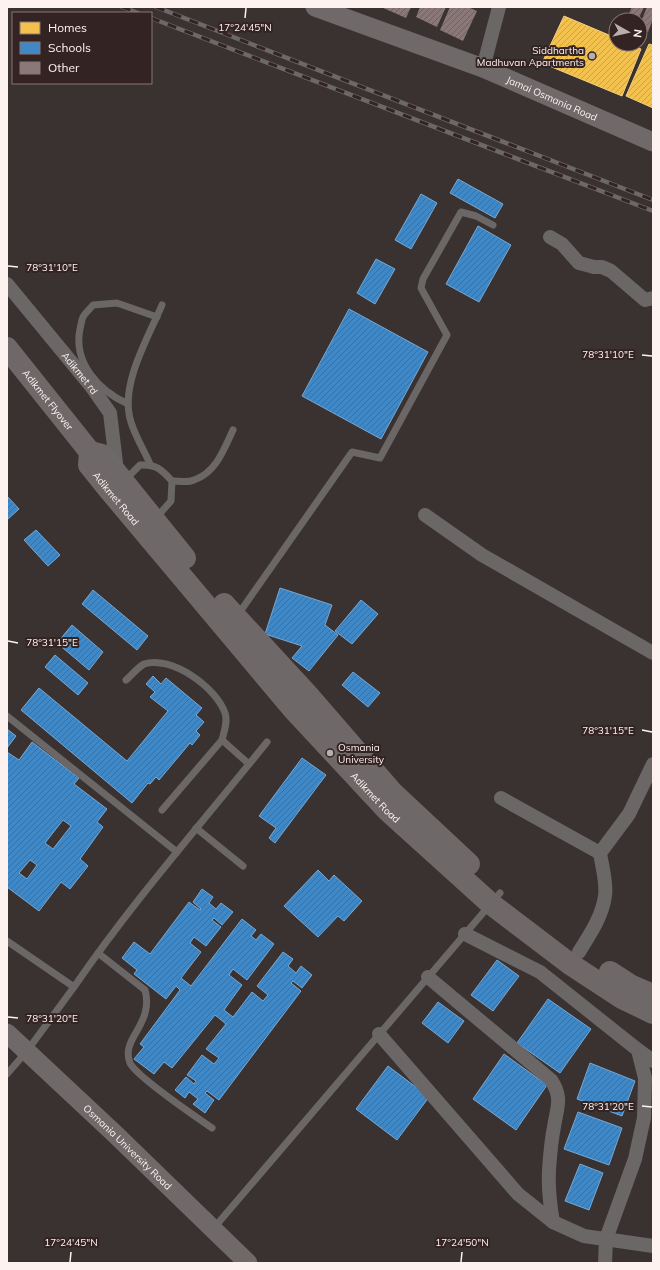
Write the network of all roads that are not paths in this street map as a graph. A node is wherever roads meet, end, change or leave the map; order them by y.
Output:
1 (315, 7) edge
2 (499, 7) edge
3 (483, 68) junction
4 (653, 142) edge
5 (493, 225) dead end
6 (550, 237) dead end
7 (7, 284) edge
8 (653, 298) edge
9 (162, 305) dead end
10 (157, 317) junction
11 (7, 348) edge
12 (128, 404) junction
13 (234, 430) dead end
14 (85, 447) junction
15 (150, 464) junction
16 (120, 479) junction
17 (172, 481) junction
18 (425, 516) dead end
19 (154, 520) junction
20 (230, 624) junction
21 (653, 653) edge
22 (126, 680) dead end
23 (7, 716) edge
24 (222, 740) junction
25 (267, 742) dead end
26 (249, 764) junction
27 (653, 764) edge
28 (501, 798) dead end
29 (162, 810) dead end
30 (196, 828) junction
31 (177, 852) junction
32 (600, 853) junction
33 (243, 866) dead end
34 (495, 898) junction
35 (465, 934) junction
36 (7, 941) edge
37 (579, 952) junction
38 (98, 953) junction
39 (428, 977) junction
40 (74, 987) junction
41 (653, 995) edge
42 (653, 1013) edge
43 (7, 1033) edge
44 (379, 1034) junction
45 (638, 1050) junction
46 (27, 1051) junction
47 (653, 1061) edge
48 (7, 1074) edge
49 (212, 1128) dead end
50 (553, 1222) junction
51 (213, 1229) junction
52 (606, 1239) junction
53 (653, 1246) edge
54 (248, 1263) edge
55 (605, 1263) edge

1 - 3 street, Jamai Osmania Road
2 - 3 street
3 - 4 street, Jamai Osmania Road
5 - 20 lane
6 - 8 street
7 - 16 street, Adikmet rd
9 - 10 lane
10 - 12 lane
10 - 12 lane
11 - 14 main road, Adikmet Flyover
12 - 15 lane
13 - 17 lane
14 - 16 main road, Adikmet Road
14 - 20 main road, Adikmet Road
15 - 16 lane
15 - 17 lane
16 - 19 main road, Adikmet Road
17 - 19 lane
18 - 21 street
19 - 20 main road, Adikmet Road
20 - 34 main road, Adikmet Road
22 - 24 lane
23 - 31 lane
24 - 26 lane
24 - 29 lane
25 - 26 lane
26 - 30 lane
27 - 32 street
28 - 32 street
30 - 31 lane
30 - 33 lane
31 - 38 lane
32 - 37 street
34 - 35 lane
34 - 37 main road, Adikmet Road
34 - 42 main road, Adikmet Road
35 - 39 lane
35 - 45 street
36 - 40 lane
37 - 41 main road, Adikmet Road
38 - 40 lane
38 - 49 lane
39 - 44 lane
39 - 50 street
40 - 46 lane
43 - 46 street, Osmania University Road
44 - 50 street
44 - 51 lane
45 - 47 street
45 - 52 street
46 - 48 lane
46 - 51 street, Osmania University Road
50 - 52 street
51 - 54 street, Osmania University Road
52 - 53 street
52 - 55 street

